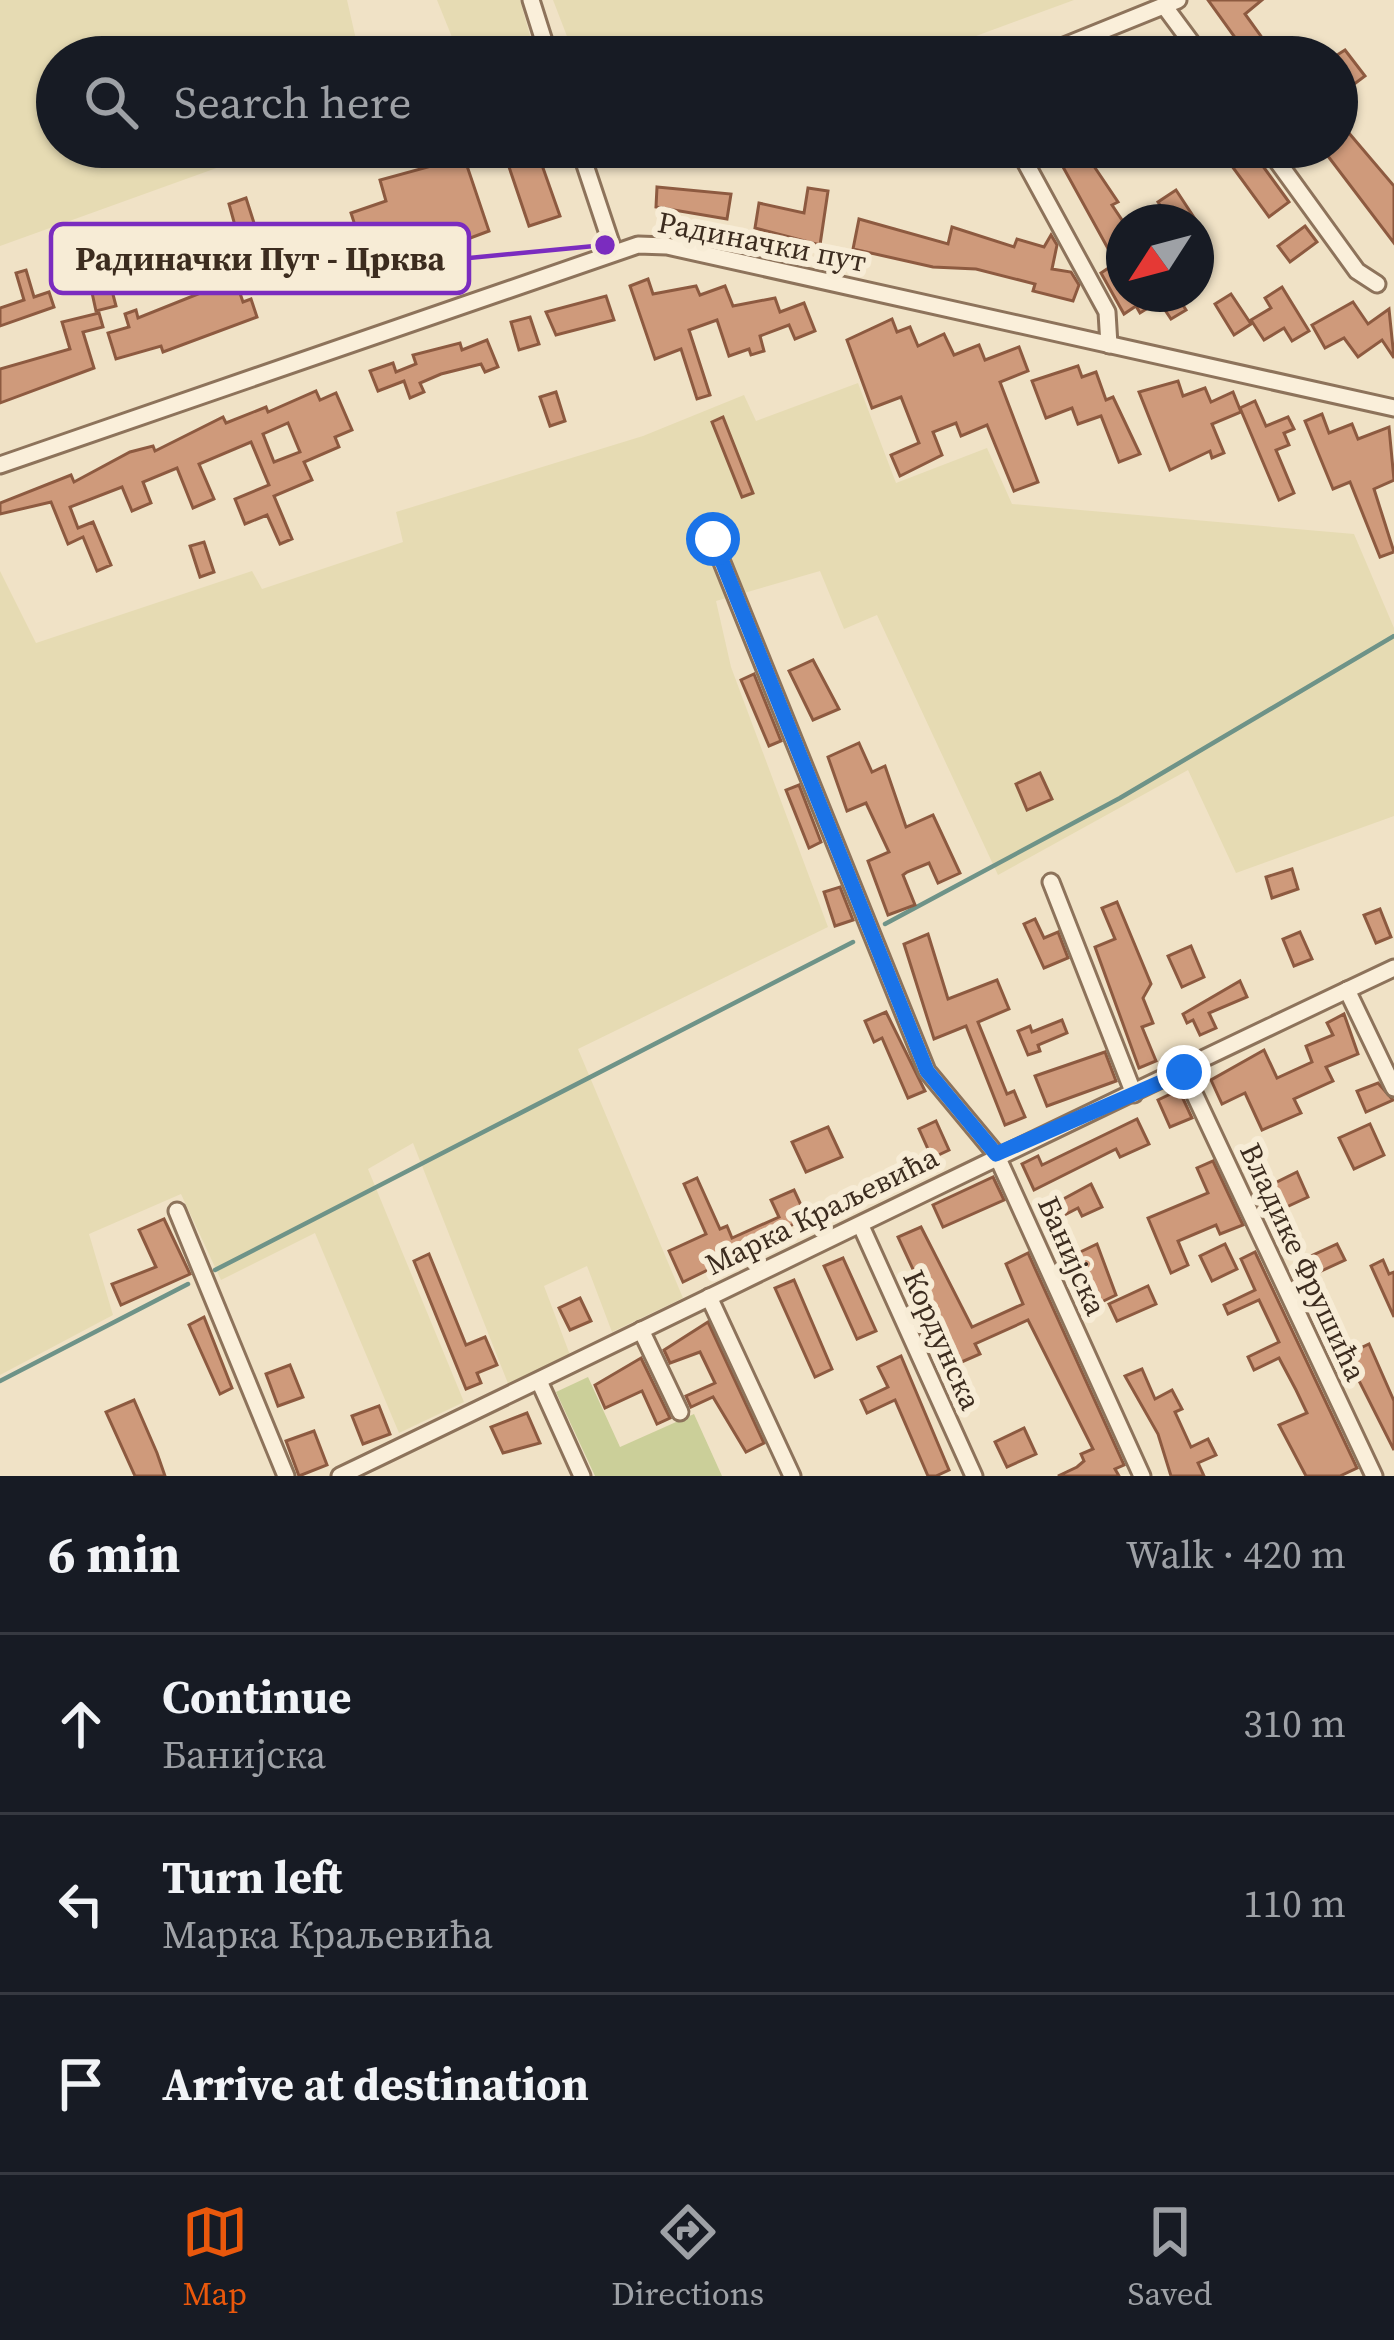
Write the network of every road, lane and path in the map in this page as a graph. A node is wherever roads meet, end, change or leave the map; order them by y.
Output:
1 (531, 0) edge
2 (1172, 4) edge
3 (543, 36) edge
4 (1090, 36) edge
5 (1190, 36) edge
6 (586, 168) edge
7 (1028, 168) edge
8 (1282, 168) edge
9 (613, 249) junction
10 (1377, 284) dead end
11 (1109, 345) junction
12 (1394, 408) edge
13 (0, 465) edge
14 (713, 539) dead end
15 (1051, 882) dead end
16 (1394, 968) edge
17 (1348, 990) junction
18 (1184, 1072) junction
19 (1394, 1088) edge
20 (1133, 1094) junction
21 (996, 1154) junction
22 (176, 1210) dead end
23 (861, 1226) junction
24 (709, 1297) junction
25 (641, 1330) junction
26 (538, 1381) junction
27 (680, 1412) dead end
28 (286, 1476) edge
29 (340, 1476) edge
30 (582, 1476) edge
31 (792, 1476) edge
32 (974, 1476) edge
33 (1142, 1476) edge
34 (1374, 1476) edge

1 - 3 street
2 - 4 street
2 - 5 street
6 - 9 street
7 - 11 street
8 - 10 street
9 - 11 street, Радиначки пут
9 - 13 street, Радиначки пут
11 - 12 street, Радиначки пут
14 - 21 street, Банијска
15 - 20 street
16 - 17 street, Марка Краљевића
17 - 18 street, Марка Краљевића
17 - 19 street
18 - 20 street, Марка Краљевића
18 - 34 street, Владике Фрушића
20 - 21 street, Марка Краљевића
21 - 23 street, Марка Краљевића
21 - 33 street, Банијска
22 - 28 street
23 - 24 street, Марка Краљевића
23 - 32 street, Кордунска
24 - 25 street, Марка Краљевића
24 - 31 street
25 - 26 street, Марка Краљевића
25 - 27 street
26 - 29 street, Марка Краљевића
26 - 30 street

